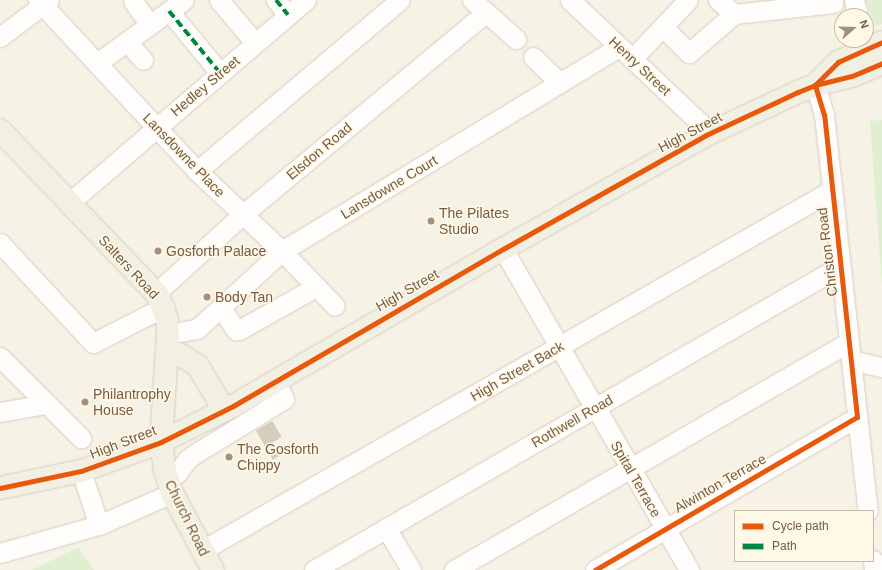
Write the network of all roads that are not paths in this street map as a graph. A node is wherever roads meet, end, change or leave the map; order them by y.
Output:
1 (219, 0) edge
2 (276, 0) edge
3 (306, 0) edge
4 (400, 0) edge
5 (570, 0) edge
6 (688, 0) edge
7 (718, 0) edge
8 (133, 1) dead end
9 (44, 2) edge
10 (833, 3) dead end
11 (176, 6) edge
12 (478, 6) edge
13 (734, 14) junction
14 (288, 15) junction
15 (150, 25) junction
16 (663, 27) junction
17 (0, 36) edge
18 (516, 39) dead end
19 (127, 42) junction
20 (255, 43) junction
21 (618, 47) junction
22 (856, 48) edge
23 (533, 56) dead end
24 (632, 59) junction
25 (143, 60) dead end
26 (97, 63) junction
27 (882, 63) edge
28 (220, 73) junction
29 (560, 83) junction
30 (815, 85) junction
31 (156, 128) junction
32 (0, 130) edge
33 (706, 135) junction
34 (197, 171) junction
35 (832, 190) junction
36 (69, 203) junction
37 (242, 215) junction
38 (0, 243) edge
39 (503, 249) junction
40 (282, 251) junction
41 (830, 272) dead end
42 (316, 287) junction
43 (160, 300) junction
44 (335, 306) dead end
45 (221, 308) junction
46 (168, 342) junction
47 (560, 346) junction
48 (850, 351) junction
49 (0, 357) edge
50 (882, 367) edge
51 (275, 380) junction
52 (592, 403) junction
53 (46, 404) junction
54 (228, 408) junction
55 (0, 412) edge
56 (848, 422) dead end
57 (242, 425) junction
58 (81, 438) dead end
59 (161, 442) junction
60 (630, 468) junction
61 (81, 471) junction
62 (170, 486) junction
63 (0, 488) edge
64 (868, 510) edge
65 (99, 525) junction
66 (386, 528) junction
67 (665, 529) junction
68 (202, 551) junction
69 (0, 553) edge
70 (213, 570) edge
71 (314, 570) edge
72 (411, 570) edge
73 (454, 570) edge
74 (595, 570) edge
75 (689, 570) edge

1 - 20 street
2 - 14 street
3 - 14 street, Hedley Street
4 - 34 street
5 - 21 street, Henry Street
6 - 16 street
7 - 13 street
8 - 15 street
9 - 17 street
9 - 26 street, Lansdowne Place
10 - 13 street
11 - 15 street
11 - 28 street
12 - 18 street
12 - 37 street, Elsdon Road
13 - 16 street
14 - 20 street, Hedley Street
15 - 19 street
16 - 24 street
19 - 25 street
19 - 26 street
20 - 28 street, Hedley Street
21 - 24 street, Henry Street
21 - 29 street, Lansdowne Court
22 - 30 main road, High Street
23 - 29 street
24 - 33 street, Henry Street
26 - 31 street, Lansdowne Place
27 - 30 main road, High Street
28 - 31 street, Hedley Street
29 - 40 street, Lansdowne Court
30 - 33 main road, High Street
30 - 35 street, Christon Road
31 - 34 street, Lansdowne Place
31 - 36 street, Hedley Street
32 - 36 main road, Salters Road
33 - 39 main road, High Street
34 - 37 street, Lansdowne Place
35 - 47 street, High Street Back
35 - 48 street, Christon Road
36 - 43 main road, Salters Road
37 - 40 street, Lansdowne Place
37 - 43 street, Elsdon Road
38 - 43 street, Elsdon Road
39 - 47 street, Spital Terrace
39 - 51 main road, High Street
40 - 42 street, Lansdowne Place
40 - 45 street, Lansdowne Court
41 - 52 street, Rothwell Road
42 - 44 street, Lansdowne Place
42 - 45 street
43 - 46 main road, Salters Road
45 - 46 street, Lansdowne Court
46 - 54 main road
46 - 59 main road, Salters Road
47 - 52 street, Spital Terrace
47 - 68 street, High Street Back
48 - 50 street
48 - 60 street
48 - 64 street, Christon Road
49 - 53 street
51 - 54 main road, High Street
51 - 57 street
52 - 60 street, Spital Terrace
52 - 66 street, Rothwell Road
53 - 55 street
53 - 58 street
54 - 57 street
54 - 59 main road, High Street
56 - 67 street, Alwinton Terrace
57 - 62 street
59 - 61 main road, High Street
59 - 62 main road, Church Road
60 - 67 street, Spital Terrace
60 - 73 street
61 - 63 main road, High Street
61 - 65 street
62 - 65 street
62 - 68 main road, Church Road
65 - 69 street
66 - 71 street, Rothwell Road
66 - 72 street
67 - 74 street, Alwinton Terrace
67 - 75 street, Spital Terrace
68 - 70 main road, Church Road

